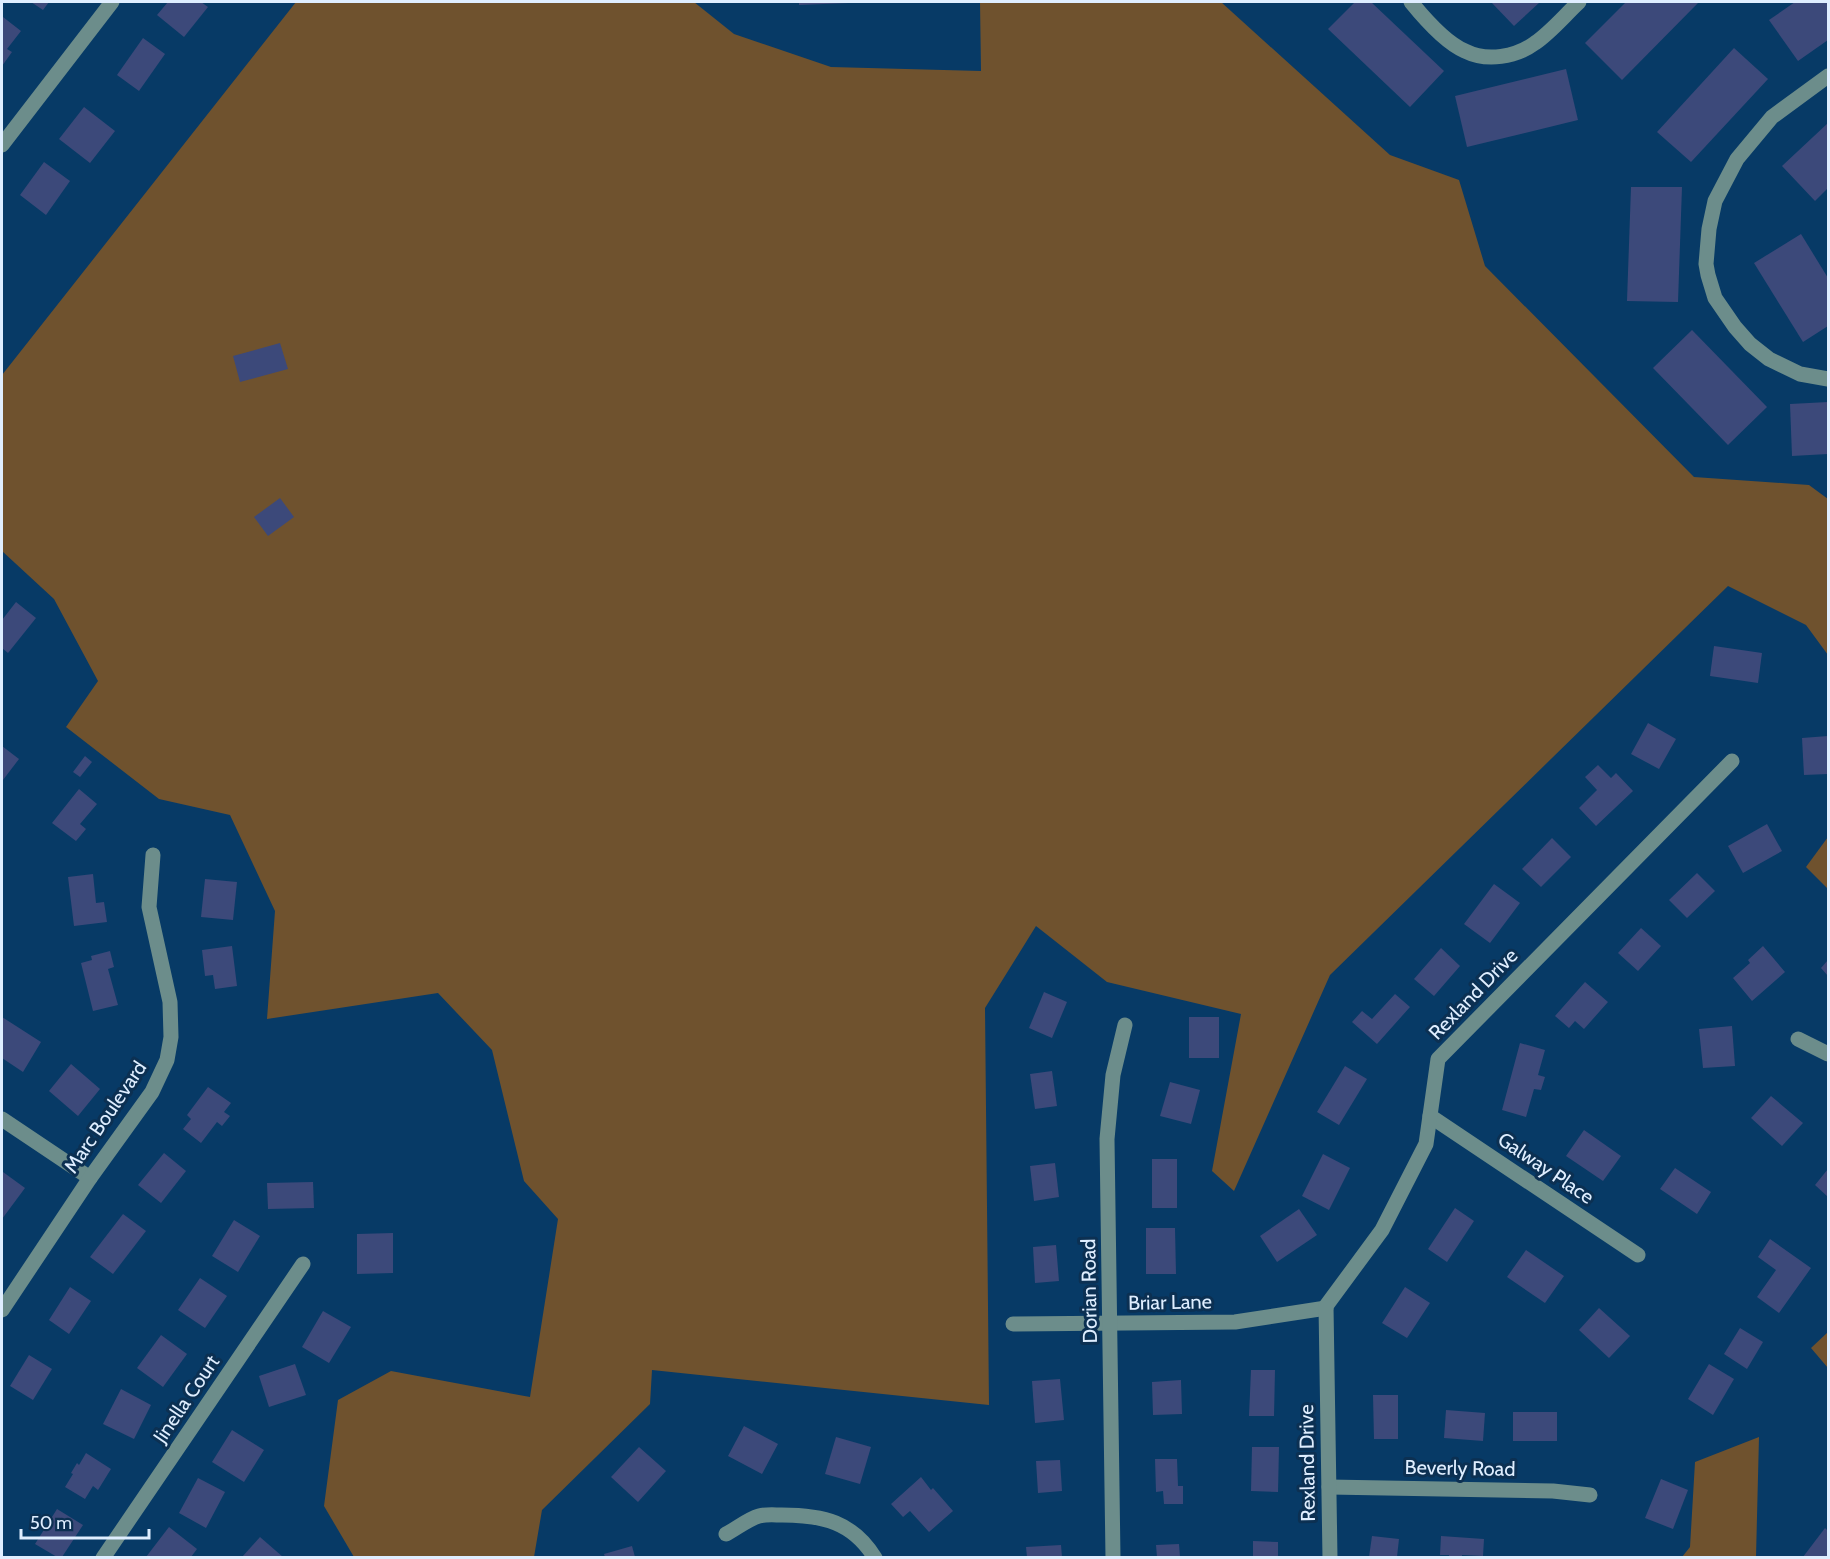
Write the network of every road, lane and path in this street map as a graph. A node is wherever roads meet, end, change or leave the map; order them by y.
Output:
1 (112, 2) edge
2 (1411, 2) edge
3 (1579, 2) edge
4 (1828, 76) edge
5 (2, 145) edge
6 (1828, 378) edge
7 (1732, 760) dead end
8 (153, 855) dead end
9 (1125, 1026) dead end
10 (1798, 1039) dead end
11 (1828, 1054) edge
12 (1430, 1116) junction
13 (2, 1119) edge
14 (90, 1178) junction
15 (1638, 1255) dead end
16 (303, 1264) dead end
17 (1326, 1308) junction
18 (2, 1310) edge
19 (1110, 1323) junction
20 (1013, 1324) dead end
21 (1329, 1487) junction
22 (1590, 1495) dead end
23 (726, 1534) dead end
24 (104, 1557) edge
25 (876, 1557) edge
26 (1113, 1557) edge
27 (1330, 1557) edge

1 - 5 street
2 - 3 street
4 - 6 street
7 - 12 street, Rexland Drive
8 - 14 street, Marc Boulevard
9 - 19 street, Dorian Road
10 - 11 street
12 - 15 street, Galway Place
12 - 17 street, Rexland Drive
13 - 14 street
14 - 18 street, Marc Boulevard
16 - 24 street, Jinella Court
17 - 19 street, Briar Lane
17 - 21 street, Rexland Drive
19 - 20 street, Briar Lane
19 - 26 street, Dorian Road
21 - 22 street, Beverly Road
21 - 27 street, Rexland Drive
23 - 25 street

